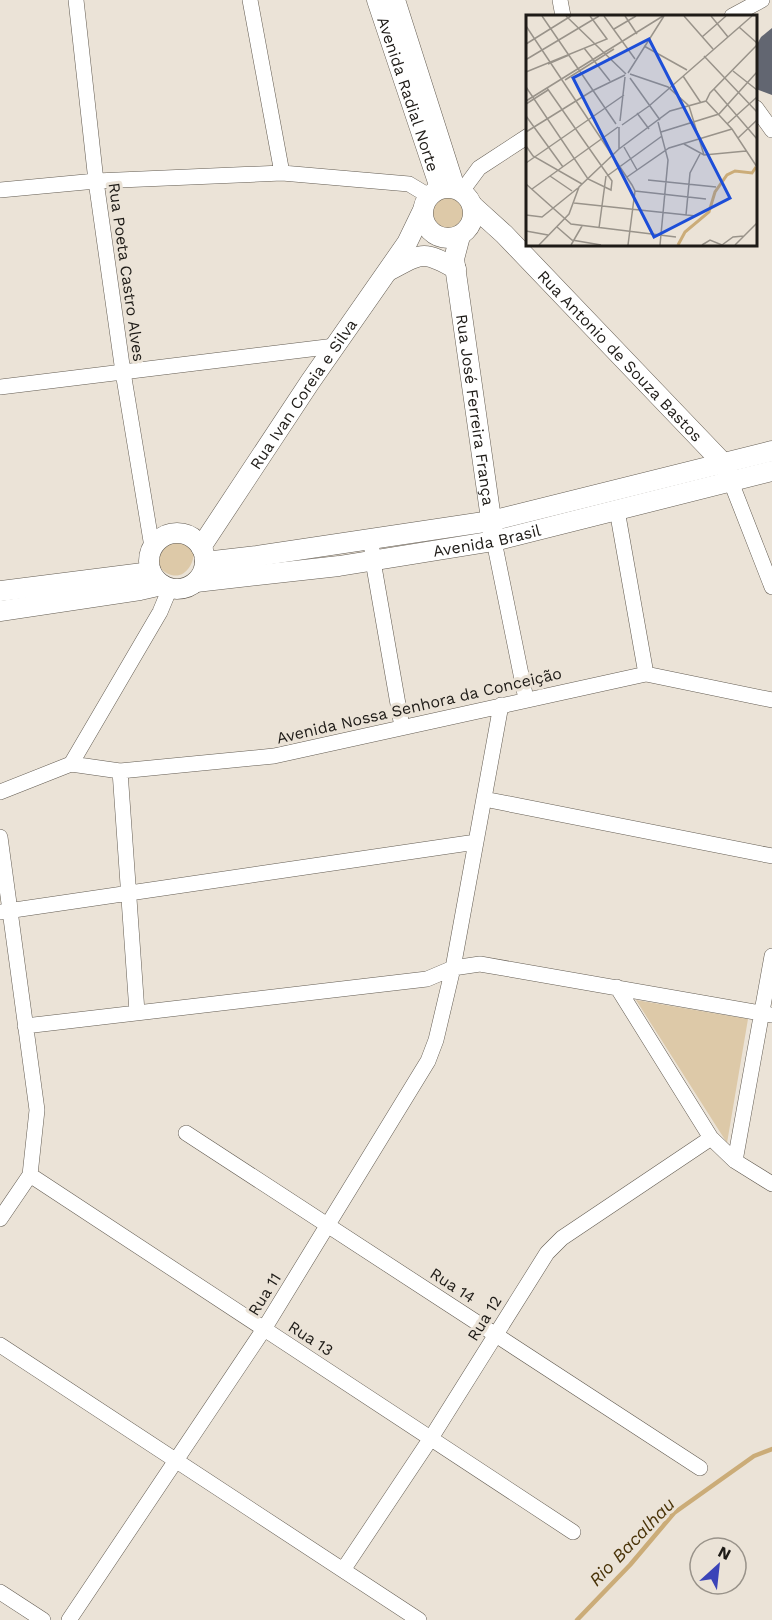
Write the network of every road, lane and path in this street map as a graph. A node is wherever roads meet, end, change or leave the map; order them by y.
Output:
1 (76, 0) edge
2 (250, 0) edge
3 (377, 0) edge
4 (395, 0) edge
5 (560, 0) edge
6 (762, 0) edge
7 (563, 15) edge
8 (734, 15) edge
9 (757, 109) edge
10 (772, 130) edge
11 (526, 137) edge
12 (282, 174) junction
13 (96, 181) junction
14 (0, 190) edge
15 (447, 197) junction
16 (504, 234) junction
17 (450, 235) junction
18 (407, 243) junction
19 (455, 264) junction
20 (385, 273) junction
21 (335, 346) junction
22 (123, 372) junction
23 (0, 387) edge
24 (772, 451) edge
25 (772, 471) edge
26 (728, 473) junction
27 (617, 510) junction
28 (491, 521) junction
29 (371, 538) junction
30 (494, 541) junction
31 (152, 547) junction
32 (203, 554) junction
33 (373, 561) junction
34 (161, 582) junction
35 (196, 582) junction
36 (772, 587) edge
37 (0, 591) edge
38 (0, 611) edge
39 (646, 674) junction
40 (526, 699) junction
41 (772, 700) edge
42 (501, 705) junction
43 (402, 727) junction
44 (71, 765) junction
45 (120, 771) junction
46 (0, 792) edge
47 (484, 799) junction
48 (0, 837) edge
49 (476, 842) junction
50 (772, 856) edge
51 (128, 893) junction
52 (5, 911) edge
53 (772, 956) edge
54 (453, 968) junction
55 (617, 987) junction
56 (137, 1012) junction
57 (767, 1014) edge
58 (26, 1026) junction
59 (186, 1133) dead end
60 (711, 1138) junction
61 (735, 1161) junction
62 (30, 1175) junction
63 (772, 1184) edge
64 (0, 1219) edge
65 (328, 1225) junction
66 (264, 1329) junction
67 (495, 1334) junction
68 (0, 1345) edge
69 (431, 1438) junction
70 (176, 1460) junction
71 (700, 1468) dead end
72 (573, 1532) dead end
73 (343, 1570) junction
74 (0, 1592) edge
75 (43, 1620) edge
76 (69, 1620) edge
77 (419, 1620) edge

1 - 13 street, Rua Poeta Castro Alves
2 - 12 street
3 - 15 street, Avenida Radial Norte
4 - 15 street, Avenida Radial Norte
5 - 7 street
6 - 8 street
9 - 10 street
11 - 15 street
12 - 13 street
12 - 15 street
13 - 14 street
13 - 22 street, Rua Poeta Castro Alves
15 - 16 street, Rua Antonio de Souza Bastos
15 - 17 street, Rua José Ferreira França
15 - 17 street
15 - 18 street, Rua Ivan Coreia e Silva
16 - 17 street
16 - 26 street, Rua Antonio de Souza Bastos
17 - 18 street
17 - 19 street, Rua José Ferreira França
18 - 20 street, Rua Ivan Coreia e Silva
19 - 20 street
19 - 28 street, Rua José Ferreira França
20 - 21 street, Rua Ivan Coreia e Silva
21 - 22 street
21 - 32 street, Rua Ivan Coreia e Silva
22 - 23 street
22 - 31 street, Rua Poeta Castro Alves
24 - 26 street, Avenida Brasil
25 - 26 street, Avenida Brasil
26 - 27 street, Avenida Brasil
26 - 28 street, Avenida Brasil
26 - 36 street
27 - 30 street, Avenida Brasil
27 - 39 street
28 - 29 street, Avenida Brasil
28 - 30 street, Rua José Ferreira França
29 - 32 street, Avenida Brasil
29 - 33 street
30 - 33 street, Avenida Brasil
30 - 40 street, Rua José Ferreira França
31 - 32 street
31 - 34 street
32 - 35 street
33 - 35 street, Avenida Brasil
33 - 43 street
34 - 35 street
34 - 37 street
34 - 38 street
34 - 44 street
39 - 40 street, Avenida Nossa Senhora da Conceição
39 - 41 street, Avenida Nossa Senhora da Conceição
40 - 42 street, Avenida Nossa Senhora da Conceição
42 - 43 street, Avenida Nossa Senhora da Conceição
42 - 47 street, Rua 11
43 - 45 street, Avenida Nossa Senhora da Conceição
44 - 45 street, Avenida Nossa Senhora da Conceição
44 - 46 street
45 - 51 street
47 - 49 street, Rua 11
47 - 50 street
48 - 52 street
49 - 51 street
49 - 54 street, Rua 11
51 - 52 street
51 - 56 street
52 - 58 street
53 - 57 street
54 - 55 street
54 - 56 street
54 - 65 street, Rua 11
55 - 57 street
55 - 60 street
56 - 58 street
57 - 61 street
58 - 62 street
59 - 65 street, Rua 14
60 - 61 street
60 - 67 street, Rua 12
61 - 63 street
62 - 64 street
62 - 66 street, Rua 13
65 - 66 street, Rua 11
65 - 67 street, Rua 14
66 - 69 street, Rua 13
66 - 70 street, Rua 11
67 - 69 street, Rua 12
67 - 71 street, Rua 14
68 - 70 street
69 - 72 street, Rua 13
69 - 73 street, Rua 12
70 - 73 street
70 - 76 street, Rua 11
73 - 77 street
74 - 75 street

